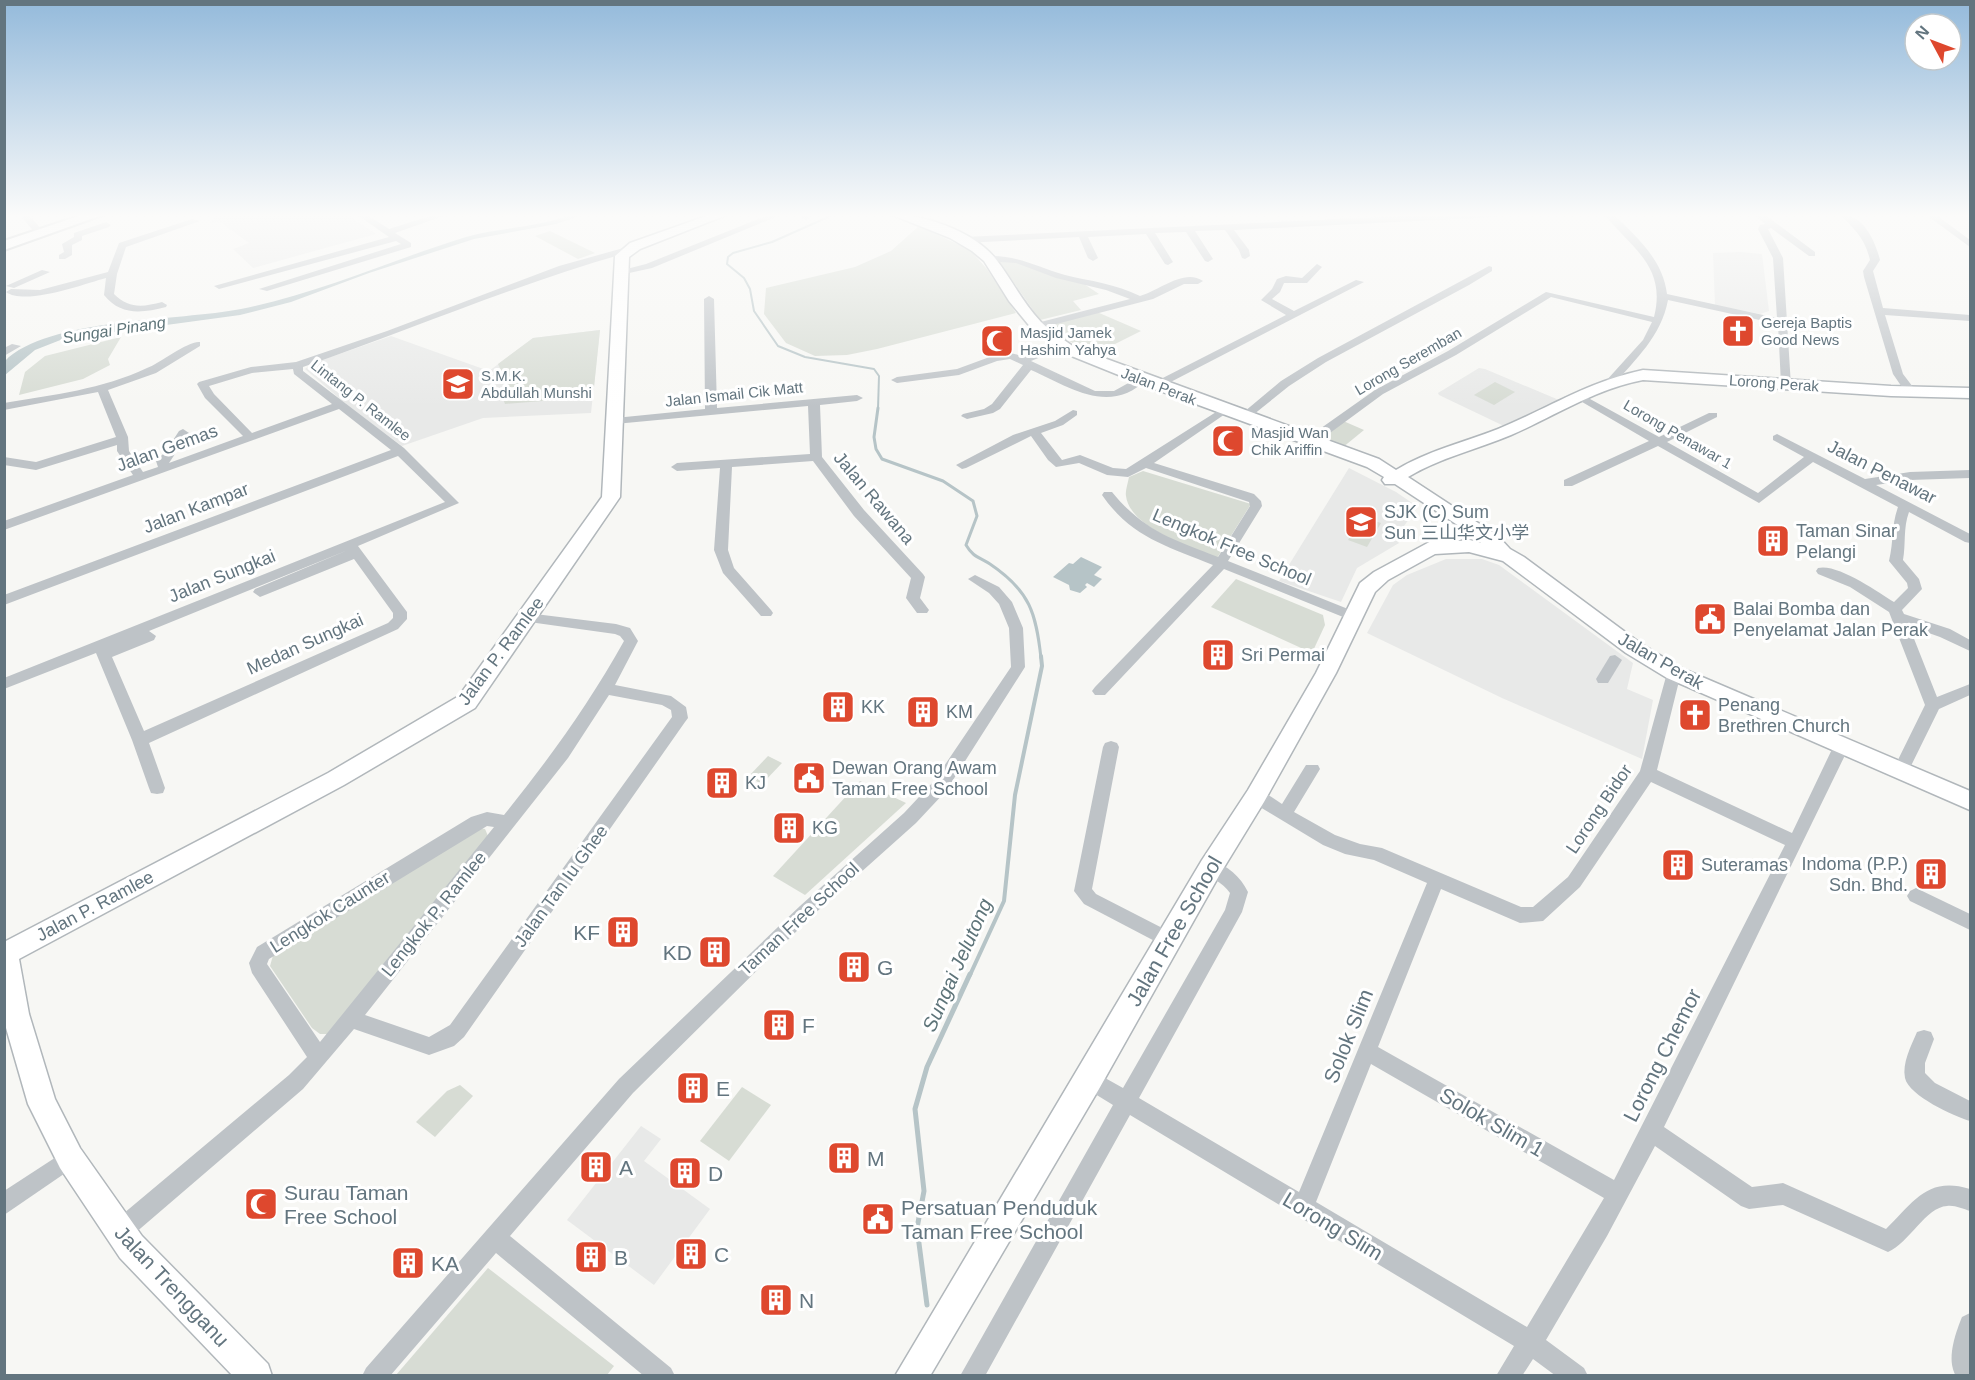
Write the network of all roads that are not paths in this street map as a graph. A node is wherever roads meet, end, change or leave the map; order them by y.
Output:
1 (32, 278) edge
2 (95, 278) edge
3 (111, 278) edge
4 (249, 278) edge
5 (302, 278) edge
6 (535, 278) edge
7 (620, 278) edge
8 (1001, 278) edge
9 (1071, 278) edge
10 (1308, 278) edge
11 (1473, 278) edge
12 (1661, 278) edge
13 (1779, 278) edge
14 (1869, 278) edge
15 (1198, 280) dead end
16 (1302, 281) junction
17 (1359, 282) dead end
18 (219, 286) dead end
19 (264, 289) dead end
20 (8, 290) edge
21 (1319, 294) junction
22 (1664, 296) junction
23 (709, 299) dead end
24 (1138, 299) junction
25 (162, 305) dead end
26 (1878, 311) junction
27 (1293, 315) junction
28 (1971, 318) edge
29 (1658, 321) junction
30 (1782, 322) junction
31 (1037, 326) junction
32 (196, 344) dead end
33 (16, 346) dead end
34 (1054, 347) junction
35 (4, 353) edge
36 (1630, 359) junction
37 (1027, 363) junction
38 (298, 365) junction
39 (1643, 375) junction
40 (1786, 376) junction
41 (1141, 379) junction
42 (897, 380) dead end
43 (1609, 384) junction
44 (1157, 385) junction
45 (102, 388) junction
46 (1910, 391) junction
47 (1971, 393) edge
48 (1581, 397) junction
49 (857, 398) dead end
50 (814, 402) junction
51 (341, 405) junction
52 (4, 407) edge
53 (1224, 410) junction
54 (711, 411) junction
55 (1073, 413) dead end
56 (1713, 415) dead end
57 (967, 416) dead end
58 (1244, 417) junction
59 (615, 422) junction
60 (1033, 432) junction
61 (183, 433) dead end
62 (250, 437) junction
63 (1777, 438) dead end
64 (122, 439) junction
65 (1311, 441) junction
66 (1660, 442) junction
67 (400, 451) junction
68 (1813, 456) junction
69 (816, 457) junction
70 (4, 461) edge
71 (726, 464) junction
72 (1145, 464) junction
73 (962, 465) dead end
74 (677, 467) dead end
75 (164, 468) junction
76 (1971, 474) edge
77 (140, 477) junction
78 (1394, 478) junction
79 (1863, 483) junction
80 (1416, 489) junction
81 (1108, 495) dead end
82 (1905, 505) junction
83 (4, 526) edge
84 (1468, 528) junction
85 (1971, 539) edge
86 (354, 548) junction
87 (1428, 549) junction
88 (1517, 561) junction
89 (1218, 564) junction
90 (1823, 571) dead end
91 (975, 579) dead end
92 (4, 600) edge
93 (922, 610) dead end
94 (766, 613) dead end
95 (1898, 613) junction
96 (1353, 616) junction
97 (527, 618) junction
98 (1971, 646) edge
99 (102, 650) junction
100 (1615, 660) dead end
101 (1674, 673) junction
102 (1603, 679) dead end
103 (4, 684) edge
104 (604, 689) junction
105 (1971, 689) edge
106 (1100, 691) dead end
107 (1933, 705) junction
108 (140, 740) junction
109 (1110, 747) dead end
110 (1841, 747) junction
111 (1312, 769) dead end
112 (1648, 772) junction
113 (1900, 772) junction
114 (157, 788) dead end
115 (1256, 796) junction
116 (1971, 801) edge
117 (1284, 815) junction
118 (507, 822) junction
119 (1795, 842) junction
120 (1211, 867) junction
121 (1436, 881) junction
122 (1916, 896) dead end
123 (1971, 922) edge
124 (1168, 940) junction
125 (6, 952) edge
126 (350, 1019) junction
127 (1924, 1039) dead end
128 (1367, 1051) junction
129 (319, 1058) junction
130 (1089, 1079) junction
131 (1128, 1102) junction
132 (1971, 1110) edge
133 (1651, 1131) junction
134 (70, 1158) junction
135 (1617, 1193) junction
136 (1971, 1200) edge
137 (4, 1204) edge
138 (1303, 1208) junction
139 (119, 1232) junction
140 (494, 1237) junction
141 (1971, 1325) edge
142 (1531, 1343) junction
143 (656, 1370) edge
144 (919, 1372) edge
145 (972, 1375) edge
146 (1971, 1375) edge
147 (256, 1376) edge
148 (374, 1376) edge
149 (1508, 1376) edge
150 (1576, 1376) edge

1 - 20 street
2 - 20 street
3 - 25 street
4 - 18 street
5 - 19 street
6 - 38 street, Lintang P. Ramlee
7 - 59 street, Jalan P. Ramlee
8 - 31 street, Jalan Perak
9 - 24 street
10 - 16 street
11 - 58 street
12 - 22 street
13 - 30 street
14 - 26 street
15 - 24 street
16 - 21 street
16 - 27 street
17 - 21 street
21 - 27 street
22 - 29 street
22 - 30 street
23 - 54 street
24 - 31 street
26 - 28 street
26 - 46 street
27 - 44 street
29 - 36 street
29 - 65 street, Lorong Seremban
30 - 40 street
31 - 34 street, Jalan Perak
32 - 45 street
33 - 35 street
34 - 37 street
34 - 41 street, Jalan Perak
36 - 39 street
36 - 43 street
37 - 41 street
37 - 42 street
37 - 57 street
38 - 51 street, Lintang P. Ramlee
38 - 62 street
39 - 40 street, Lorong Perak
39 - 43 street, Lorong Perak
40 - 46 street, Lorong Perak
41 - 44 street, Jalan Perak
43 - 48 street, Lorong Perak
44 - 53 street, Jalan Perak
45 - 52 street
45 - 64 street
46 - 47 street, Lorong Perak
48 - 66 street, Lorong Penawar 1
48 - 78 street, Lorong Perak
48 - 80 street, Lorong Perak
49 - 50 street, Jalan Ismail Cik Matt
50 - 54 street, Jalan Ismail Cik Matt
50 - 69 street, Jalan Rawana
51 - 62 street, Jalan Gemas
51 - 67 street, Lintang P. Ramlee
53 - 58 street, Jalan Perak
53 - 72 street
54 - 59 street, Jalan Ismail Cik Matt
55 - 60 street
56 - 66 street
58 - 65 street, Jalan Perak
59 - 97 street, Jalan P. Ramlee
60 - 72 street
60 - 73 street
61 - 75 street
62 - 75 street, Jalan Gemas
63 - 68 street, Jalan Penawar
64 - 70 street
64 - 77 street
65 - 78 street, Jalan Perak
66 - 66 street
66 - 68 street, Lorong Penawar 1
67 - 86 street, Lintang P. Ramlee
67 - 92 street, Jalan Kampar
68 - 79 street, Jalan Penawar
69 - 71 street
69 - 93 street, Jalan Rawana
71 - 74 street
71 - 94 street
72 - 89 street
75 - 77 street, Jalan Gemas
76 - 79 street
77 - 83 street, Jalan Gemas
78 - 80 street, Jalan Perak
78 - 84 street, Jalan Perak
79 - 82 street, Jalan Penawar
80 - 84 street, Jalan Perak
81 - 89 street, Lengkok Free School
82 - 85 street, Jalan Penawar
82 - 95 street
84 - 87 street, Jalan Free School
84 - 88 street, Jalan Perak
86 - 99 street
86 - 108 street, Medan Sungkai
87 - 88 street
87 - 96 street, Jalan Free School
88 - 101 street, Jalan Perak
89 - 96 street, Lengkok Free School
89 - 106 street
90 - 95 street
91 - 140 street, Taman Free School
95 - 98 street
95 - 107 street
96 - 115 street, Jalan Free School
97 - 104 street, Lengkok P. Ramlee
97 - 125 street, Jalan P. Ramlee
99 - 103 street
99 - 108 street
100 - 102 street
101 - 110 street, Jalan Perak
101 - 112 street, Lorong Bidor
104 - 118 street, Lengkok P. Ramlee
104 - 126 street, Jalan Tan Iu Ghee
105 - 107 street
107 - 113 street
108 - 114 street
109 - 124 street
110 - 113 street, Jalan Perak
110 - 119 street, Lorong Chemor
111 - 117 street
112 - 119 street
112 - 121 street, Lorong Bidor
113 - 116 street, Jalan Perak
115 - 117 street
115 - 120 street, Jalan Free School
117 - 121 street
118 - 126 street, Lengkok P. Ramlee
118 - 129 street, Lengkok Caunter
119 - 133 street, Lorong Chemor
120 - 124 street, Jalan Free School
120 - 131 street
121 - 128 street, Solok Slim
122 - 123 street
124 - 130 street, Jalan Free School
125 - 134 street, Jalan Trengganu
126 - 129 street, Lengkok P. Ramlee
127 - 132 street
128 - 135 street, Solok Slim 1
128 - 138 street, Solok Slim
129 - 139 street, Lengkok P. Ramlee
130 - 131 street, Lorong Slim
130 - 144 street, Jalan Free School
131 - 138 street, Lorong Slim
131 - 145 street
133 - 135 street, Lorong Chemor
133 - 136 street
134 - 137 street
134 - 139 street, Jalan Trengganu
135 - 142 street, Lorong Chemor
138 - 142 street, Lorong Slim
139 - 147 street, Jalan Trengganu
140 - 143 street
140 - 148 street, Taman Free School
141 - 146 street
142 - 149 street, Lorong Chemor
142 - 150 street, Lorong Slim

